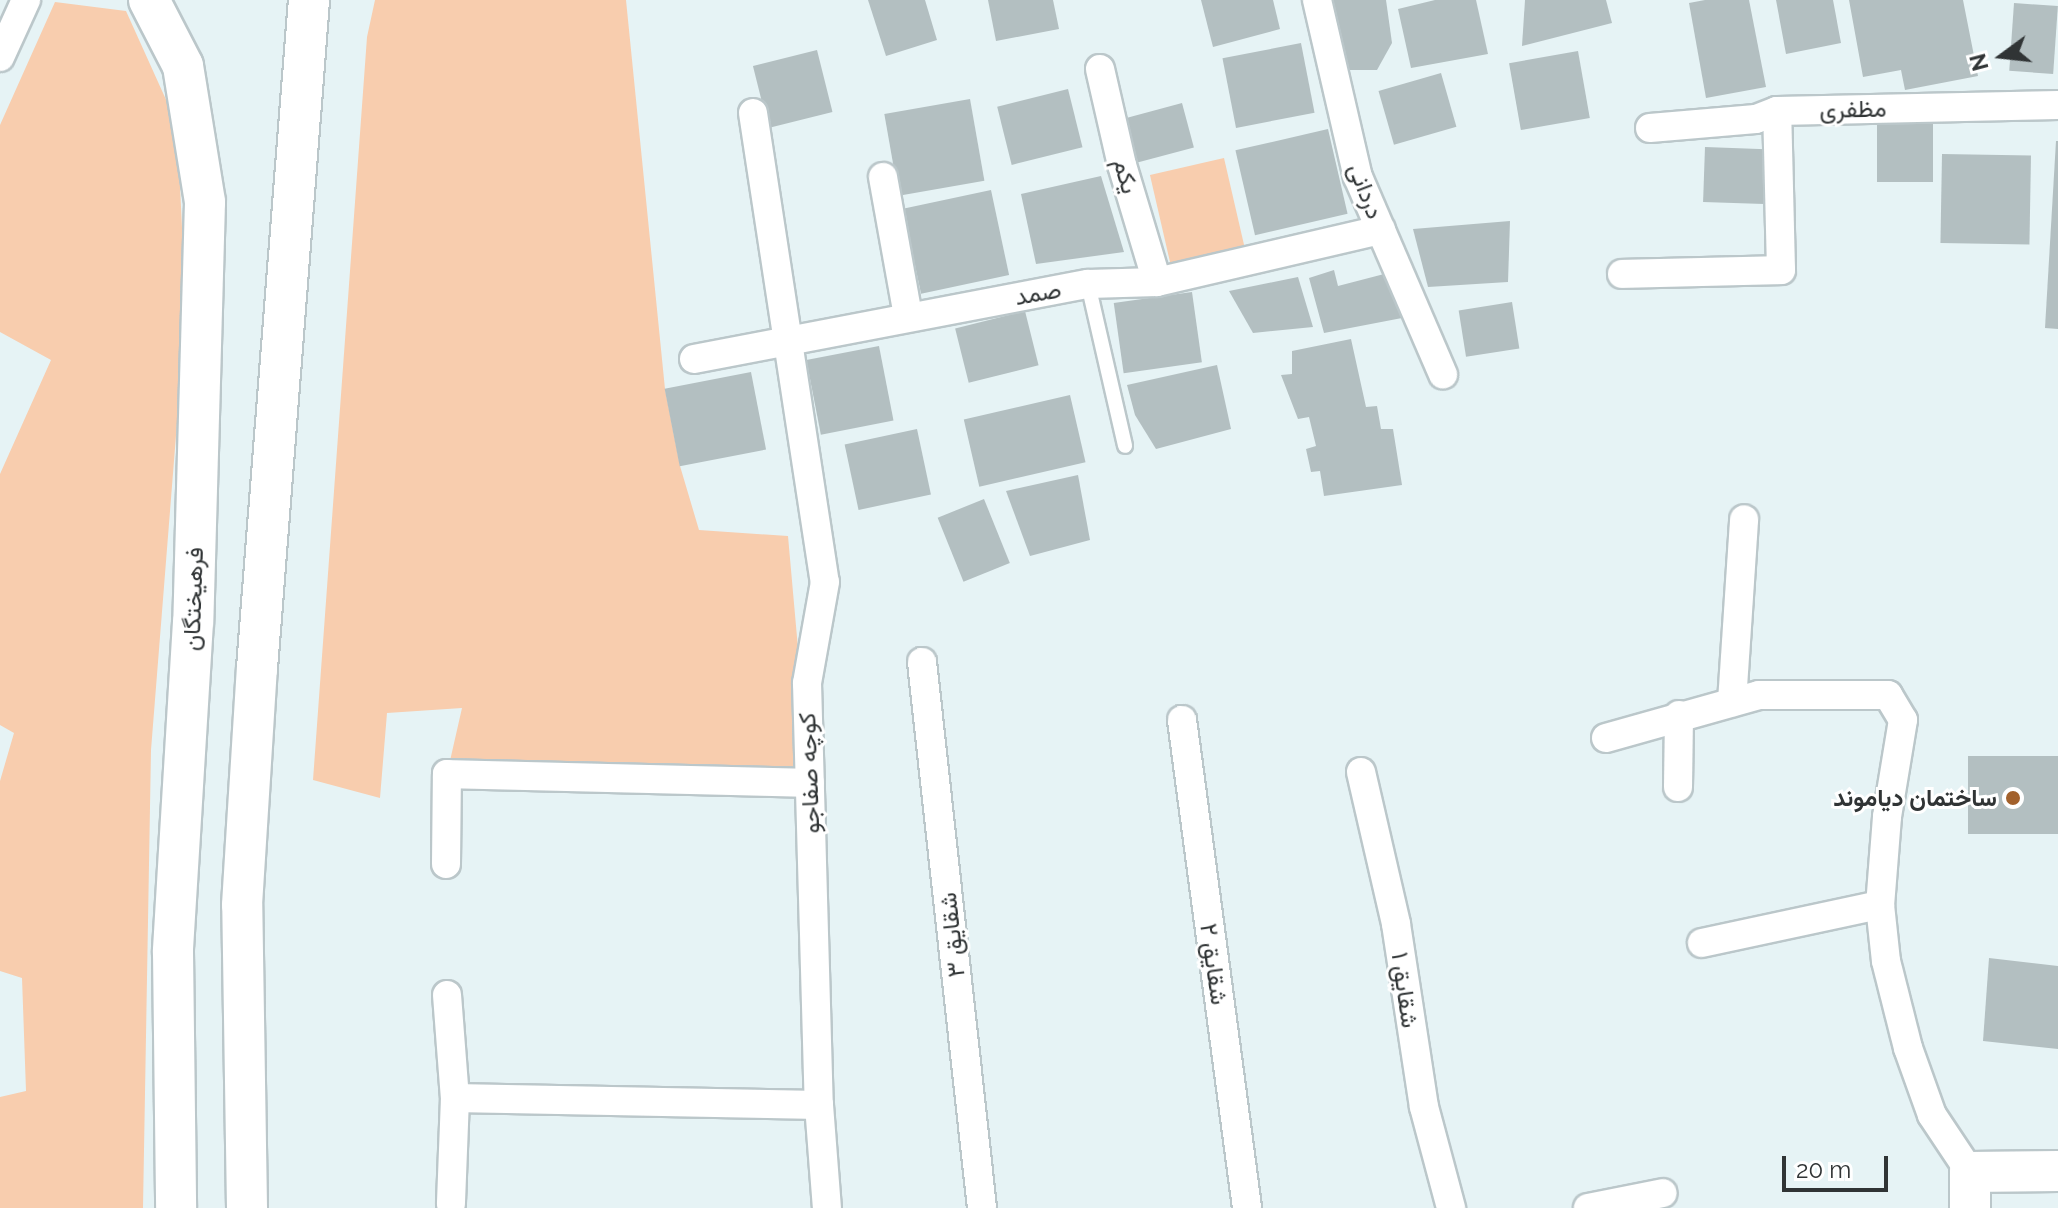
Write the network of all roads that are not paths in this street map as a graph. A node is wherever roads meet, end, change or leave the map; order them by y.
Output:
1 (26, 0) edge
2 (149, 0) edge
3 (309, 0) edge
4 (1317, 0) edge
5 (0, 57) edge
6 (1100, 69) dead end
7 (2058, 105) edge
8 (1777, 111) junction
9 (753, 113) dead end
10 (1650, 128) dead end
11 (883, 177) dead end
12 (1381, 230) junction
13 (1622, 274) dead end
14 (1157, 282) junction
15 (1088, 284) junction
16 (908, 316) junction
17 (787, 341) junction
18 (694, 359) dead end
19 (1443, 374) dead end
20 (1125, 446) dead end
21 (1744, 519) dead end
22 (922, 662) dead end
23 (1732, 702) junction
24 (1679, 715) junction
25 (1182, 720) dead end
26 (1606, 738) dead end
27 (1361, 772) dead end
28 (810, 783) junction
29 (1678, 787) dead end
30 (446, 864) dead end
31 (1880, 905) junction
32 (1702, 943) dead end
33 (447, 995) dead end
34 (455, 1098) junction
35 (819, 1105) junction
36 (2058, 1171) edge
37 (1970, 1190) edge
38 (1663, 1193) dead end
39 (451, 1204) dead end
40 (176, 1208) edge
41 (247, 1208) edge
42 (827, 1208) edge
43 (982, 1208) edge
44 (1247, 1208) edge
45 (1451, 1208) edge
46 (1588, 1208) edge

1 - 5 street
2 - 40 street, فرهیختگان
3 - 41 street
4 - 12 street, دردانی
6 - 14 street, یکم
7 - 8 street, مظفری
8 - 10 street, مظفری
8 - 13 street
9 - 17 street, کوچه صفاجو
11 - 16 street
12 - 14 street, صمد
12 - 19 street, دردانی
14 - 15 street, صمد
15 - 16 street, صمد
15 - 20 lane
16 - 17 street, صمد
17 - 18 street, صمد
17 - 28 street, کوچه صفاجو
21 - 23 street
22 - 43 street, شقایق ۳
23 - 24 street
23 - 31 street
24 - 26 street
24 - 29 street
25 - 44 street, شقایق ۲
27 - 45 street, شقایق ۱
28 - 30 street
28 - 35 street, کوچه صفاجو
31 - 32 street
31 - 37 street
33 - 34 street
34 - 35 street
34 - 39 street
35 - 42 street, کوچه صفاجو
36 - 37 street
38 - 46 street

